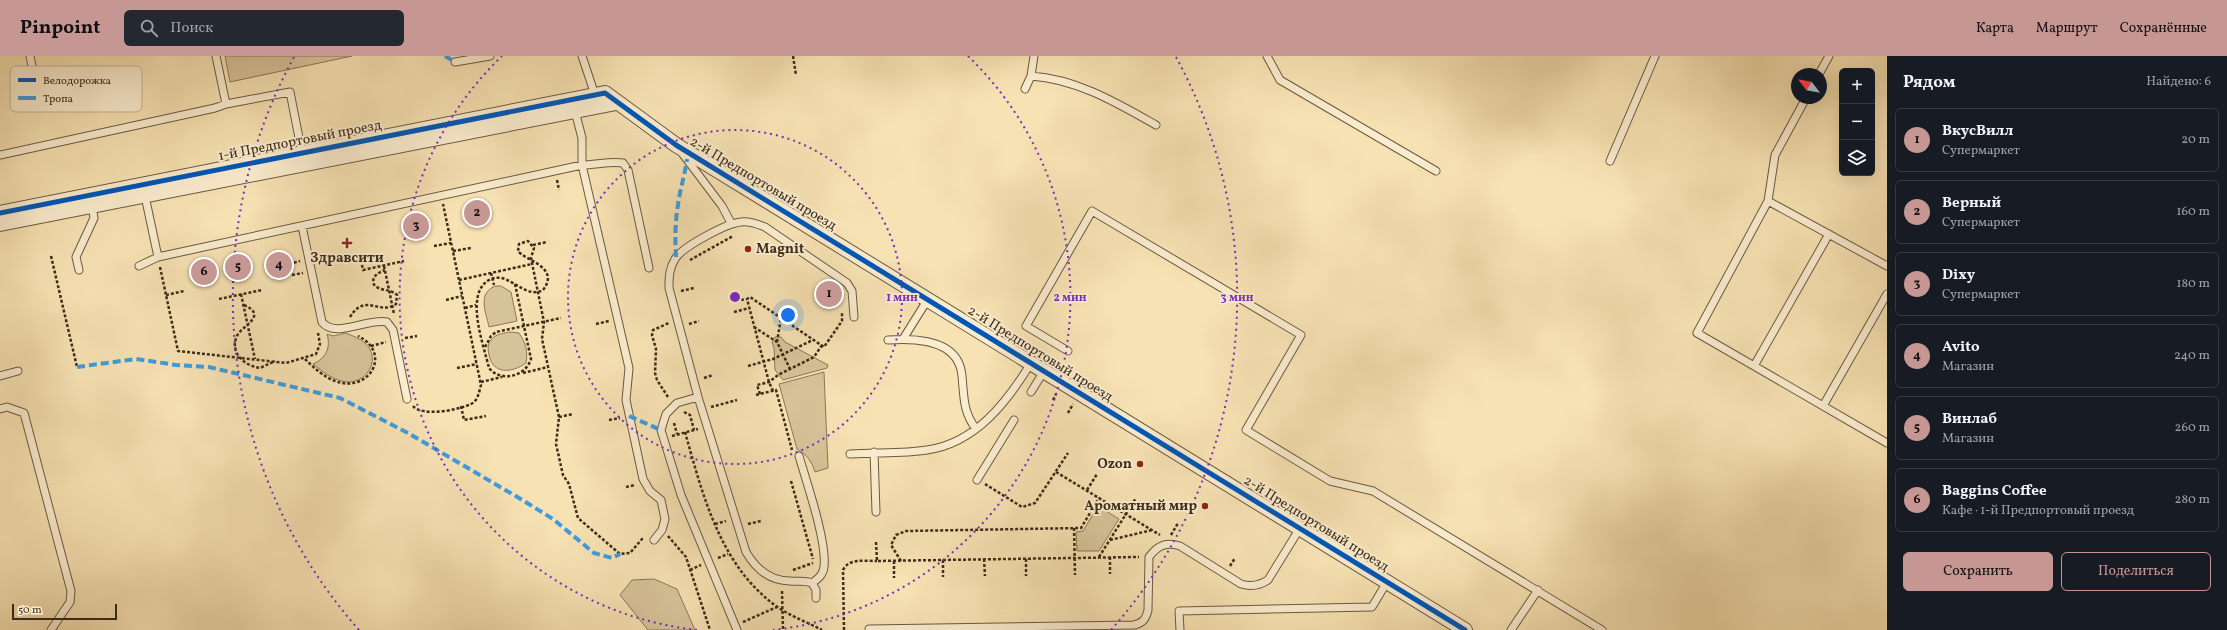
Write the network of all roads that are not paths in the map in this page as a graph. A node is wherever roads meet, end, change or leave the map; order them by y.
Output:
1 (30, 56) edge
2 (216, 56) edge
3 (490, 56) edge
4 (582, 56) edge
5 (1034, 56) edge
6 (1267, 56) edge
7 (1655, 56) edge
8 (1829, 56) edge
9 (455, 62) dead end
10 (32, 66) edge
11 (1823, 68) edge
12 (1031, 76) junction
13 (1024, 89) dead end
14 (600, 94) junction
15 (616, 103) junction
16 (226, 104) junction
17 (1803, 104) edge
18 (575, 111) junction
19 (1156, 125) dead end
20 (676, 145) junction
21 (302, 153) junction
22 (0, 156) edge
23 (1610, 161) dead end
24 (582, 165) junction
25 (1436, 171) dead end
26 (145, 196) junction
27 (1768, 201) junction
28 (92, 206) junction
29 (0, 213) edge
30 (0, 224) edge
31 (731, 224) junction
32 (302, 226) junction
33 (1829, 234) junction
34 (158, 257) junction
35 (140, 266) dead end
36 (1887, 266) edge
37 (649, 268) dead end
38 (79, 270) dead end
39 (1887, 294) edge
40 (928, 299) junction
41 (854, 316) dead end
42 (903, 339) junction
43 (888, 340) dead end
44 (1068, 351) dead end
45 (1031, 363) junction
46 (1754, 366) junction
47 (18, 371) dead end
48 (1044, 371) junction
49 (0, 376) edge
50 (1031, 392) dead end
51 (698, 397) junction
52 (407, 399) road end
53 (1823, 406) junction
54 (0, 409) edge
55 (1014, 420) dead end
56 (976, 429) junction
57 (1887, 442) edge
58 (874, 452) junction
59 (850, 454) dead end
60 (799, 456) road end
61 (978, 480) road end
62 (876, 512) dead end
63 (1300, 528) junction
64 (654, 540) road end
65 (1387, 582) junction
66 (812, 584) junction
67 (1538, 590) junction
68 (816, 598) dead end
69 (736, 628) edge
70 (51, 630) edge
71 (869, 630) edge
72 (1180, 630) edge
73 (1466, 630) edge
74 (1512, 630) edge
75 (1602, 630) edge

1 - 10 lane
2 - 16 lane
3 - 9 lane
4 - 14 lane
5 - 12 lane
6 - 25 lane
7 - 23 lane
8 - 11 lane
12 - 13 lane
12 - 19 lane
14 - 15 street, 2-й Предпортовый проезд
14 - 21 street, 1-й Предпортовый проезд
15 - 18 street, 1-й Предпортовый проезд
15 - 20 street, 2-й Предпортовый проезд
16 - 21 lane
16 - 22 lane
17 - 27 lane
18 - 24 lane
18 - 26 street, 1-й Предпортовый проезд
20 - 31 lane
20 - 40 street, 2-й Предпортовый проезд
21 - 29 street, 1-й Предпортовый проезд
24 - 32 lane
24 - 37 lane
24 - 64 lane
26 - 28 street, 1-й Предпортовый проезд
26 - 34 lane
27 - 33 lane
27 - 46 lane
28 - 30 street, 1-й Предпортовый проезд
28 - 38 lane
31 - 41 lane
31 - 51 lane
32 - 34 lane
32 - 52 lane
33 - 36 lane
33 - 46 lane
34 - 35 lane
39 - 53 lane
40 - 42 lane
40 - 45 street, 2-й Предпортовый проезд
42 - 43 lane
42 - 56 lane
44 - 67 lane
45 - 48 street, 2-й Предпортовый проезд
45 - 56 lane
46 - 53 lane
47 - 49 lane
48 - 50 lane
48 - 63 street, 2-й Предпортовый проезд
51 - 66 lane
51 - 69 lane
53 - 57 lane
54 - 70 lane
55 - 61 lane
56 - 58 lane
58 - 59 lane
58 - 62 lane
60 - 66 lane
63 - 65 street, 2-й Предпортовый проезд
63 - 71 lane
65 - 72 lane
65 - 73 street, 2-й Предпортовый проезд
66 - 68 lane
67 - 74 lane
67 - 75 lane

